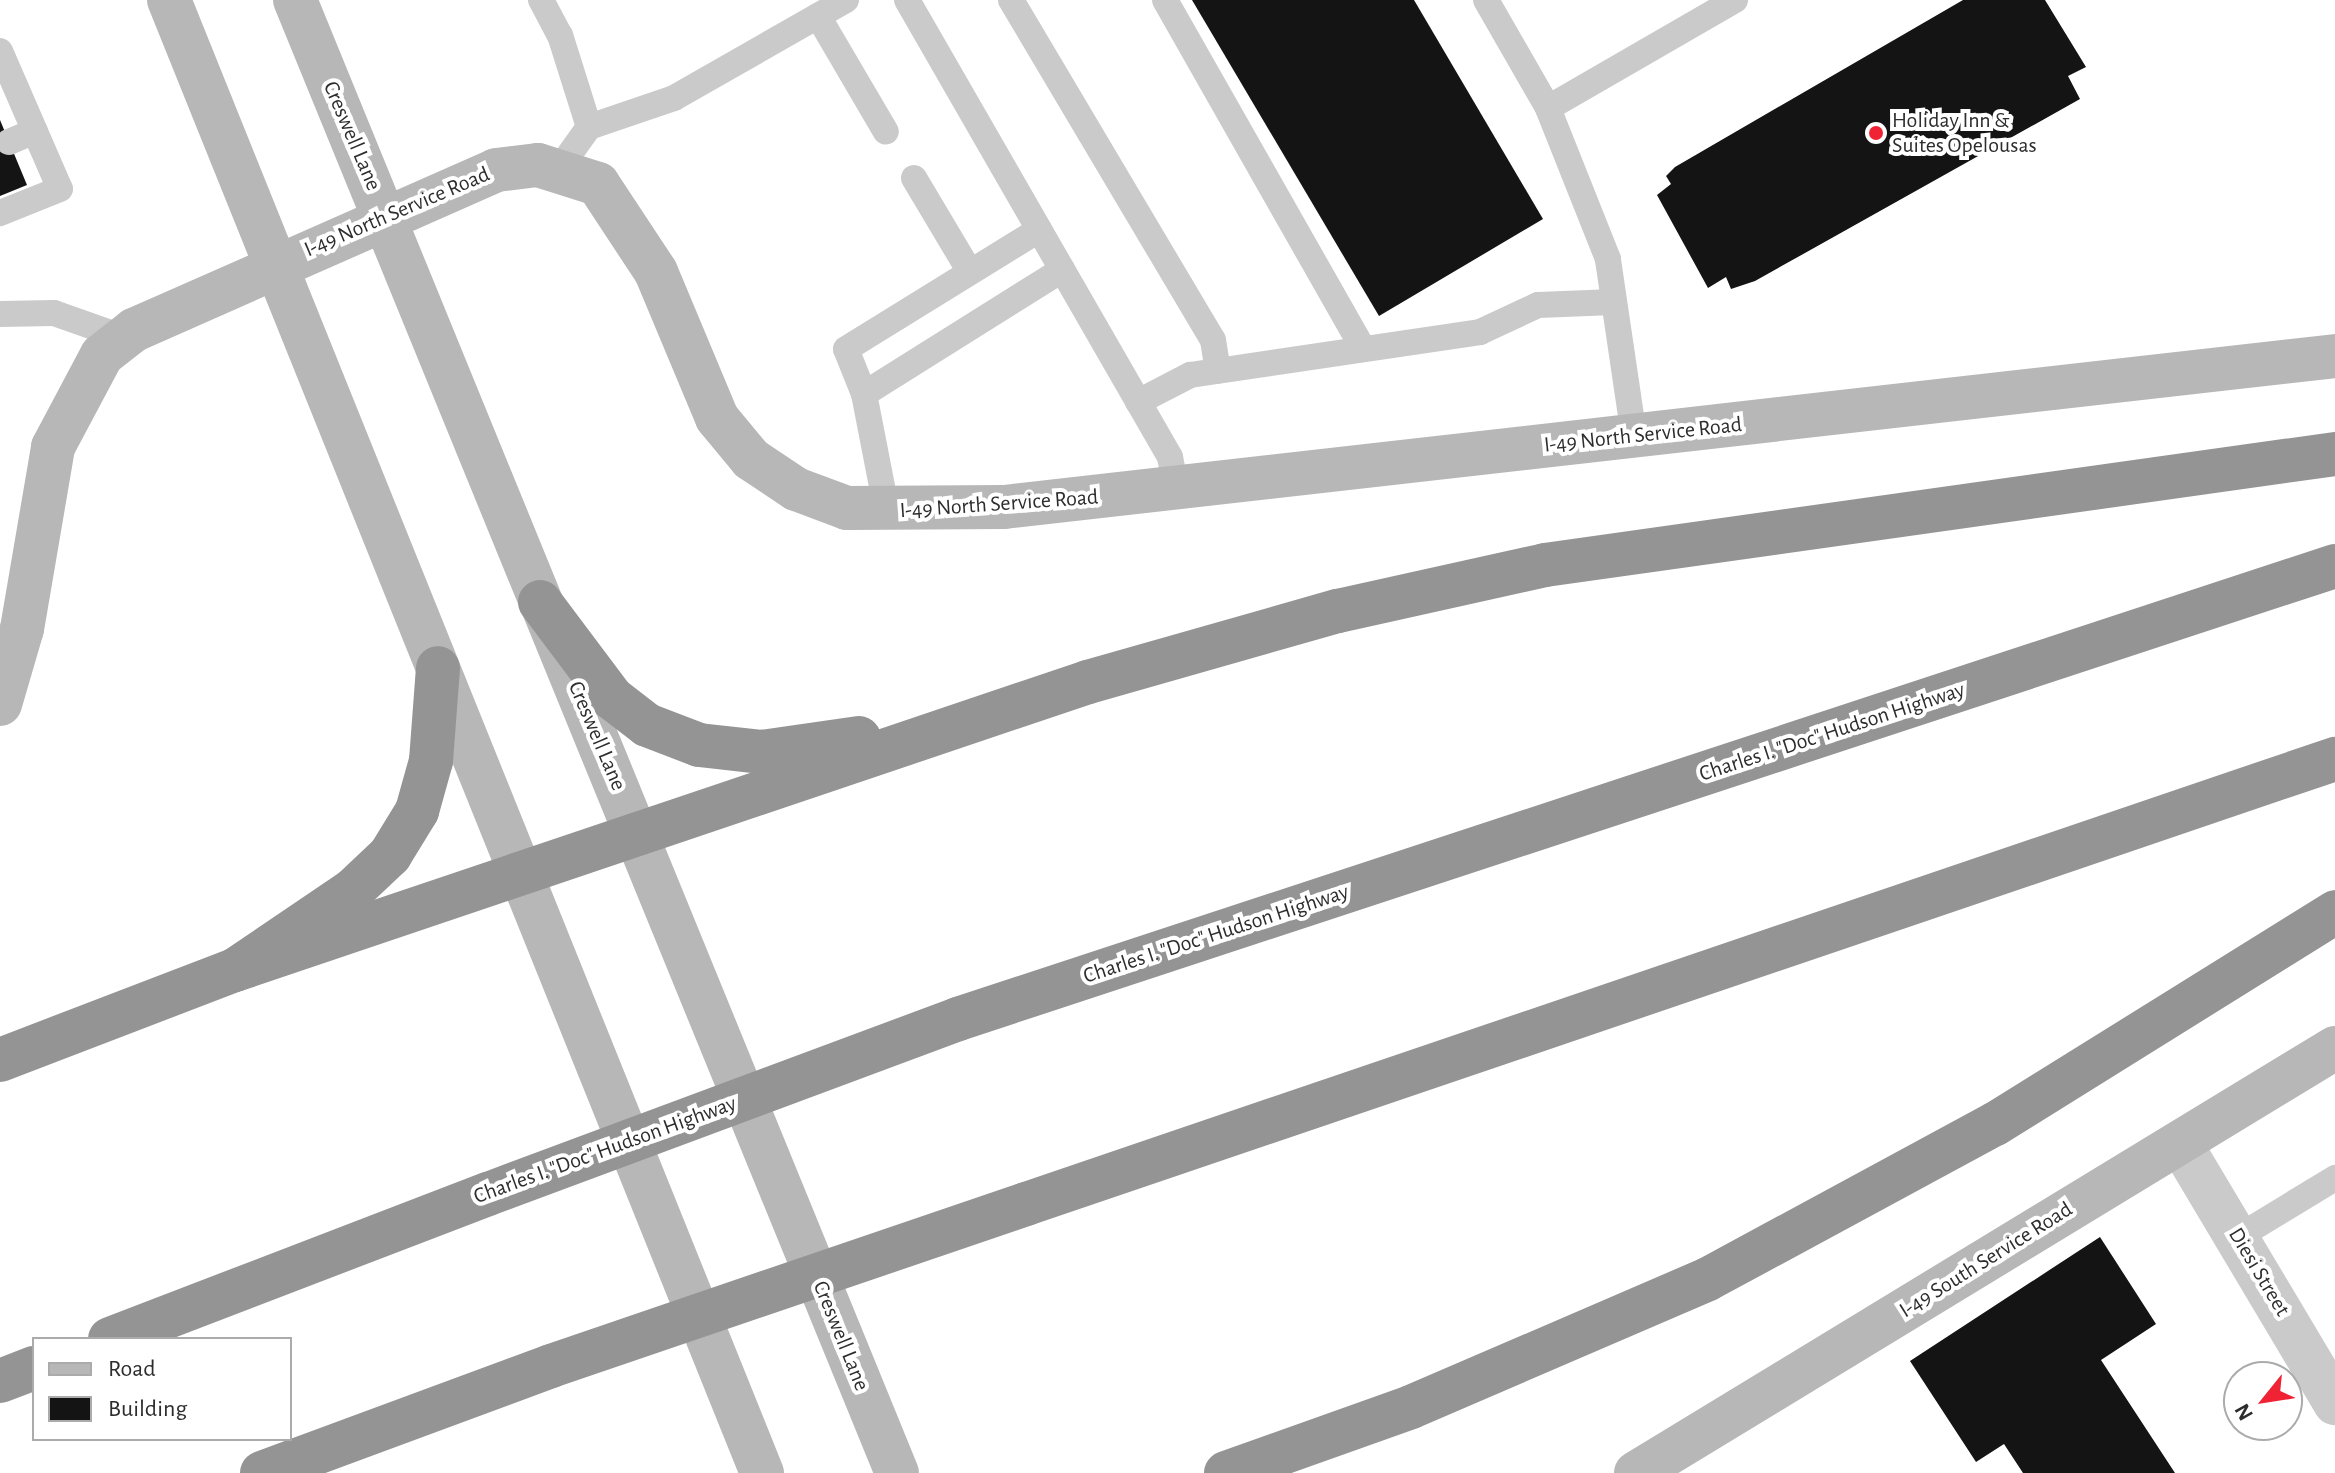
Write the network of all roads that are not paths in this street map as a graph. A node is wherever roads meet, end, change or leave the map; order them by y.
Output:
1 (169, 0) edge
2 (295, 0) edge
3 (541, 0) edge
4 (846, 0) edge
5 (907, 0) edge
6 (1011, 0) edge
7 (1165, 0) edge
8 (1486, 0) edge
9 (1735, 0) edge
10 (818, 16) junction
11 (0, 51) edge
12 (8, 94) edge
13 (1548, 108) junction
14 (589, 127) junction
15 (35, 131) junction
16 (886, 132) dead end
17 (9, 142) dead end
18 (559, 169) junction
19 (914, 178) dead end
20 (0, 213) edge
21 (384, 214) junction
22 (1039, 230) junction
23 (275, 264) junction
24 (1062, 270) junction
25 (970, 272) junction
26 (1614, 302) junction
27 (0, 314) edge
28 (125, 338) junction
29 (1363, 349) junction
30 (2335, 356) edge
31 (1218, 371) junction
32 (864, 394) junction
33 (1138, 402) junction
34 (1634, 436) junction
35 (2335, 454) edge
36 (1176, 487) junction
37 (887, 512) junction
38 (2335, 566) edge
39 (540, 602) junction
40 (438, 668) junction
41 (0, 704) edge
42 (984, 716) junction
43 (2335, 759) edge
44 (638, 836) junction
45 (523, 875) junction
46 (2335, 912) edge
47 (235, 970) junction
48 (2335, 1048) edge
49 (0, 1060) edge
50 (2180, 1143) junction
51 (2335, 1178) edge
52 (2238, 1237) junction
53 (115, 1337) edge
54 (32, 1369) edge
55 (0, 1381) edge
56 (2335, 1403) edge
57 (262, 1473) edge
58 (762, 1473) edge
59 (897, 1473) edge
60 (1226, 1473) edge
61 (1636, 1473) edge

1 - 23 street
2 - 21 street, Creswell Lane
3 - 14 lane
4 - 10 lane
5 - 22 lane
6 - 31 lane
7 - 29 lane
8 - 13 lane
9 - 13 lane
10 - 14 lane
10 - 16 lane
11 - 12 lane
12 - 15 lane
13 - 26 lane
14 - 18 lane
15 - 17 lane
15 - 20 lane
18 - 21 street, I-49 North Service Road
18 - 37 street, I-49 North Service Road
19 - 25 lane
21 - 23 street, I-49 North Service Road
21 - 39 street, Creswell Lane
22 - 24 lane
22 - 25 lane
23 - 28 street, I-49 North Service Road
23 - 40 street
24 - 32 lane
24 - 33 lane
25 - 32 lane
26 - 29 lane
26 - 34 lane
27 - 28 lane
28 - 41 street, I-49 North Service Road
29 - 31 lane
30 - 34 street, I-49 North Service Road
31 - 33 lane
32 - 37 lane
33 - 36 lane
34 - 36 street, I-49 North Service Road
35 - 42 highway
36 - 37 street, I-49 North Service Road
38 - 53 highway, Charles I. "Doc" Hudson Highway, bridge
39 - 42 highway
39 - 44 street, Creswell Lane
40 - 45 street
40 - 47 highway
42 - 44 highway
43 - 57 highway, bridge
44 - 45 highway
44 - 59 street, Creswell Lane
45 - 47 highway
45 - 58 street
46 - 60 highway
47 - 49 highway
48 - 50 street, I-49 South Service Road
50 - 52 street, Diesi Street
50 - 61 street, I-49 South Service Road
51 - 52 lane
52 - 56 street, Diesi Street
54 - 55 highway

